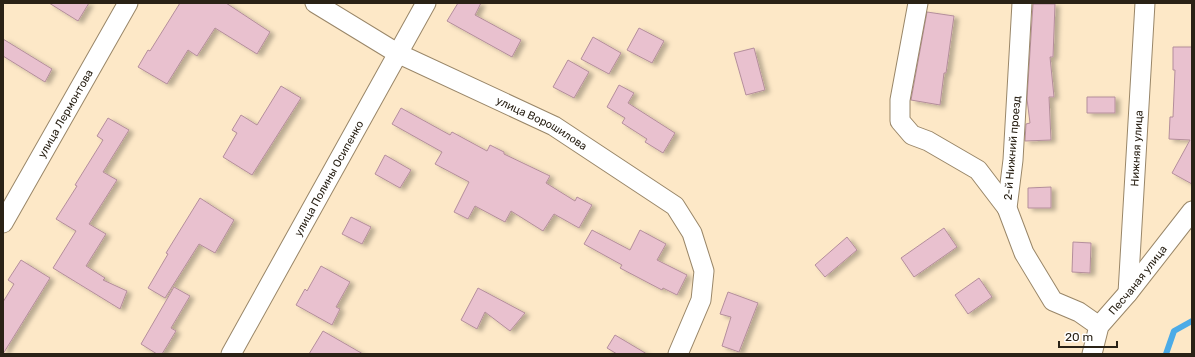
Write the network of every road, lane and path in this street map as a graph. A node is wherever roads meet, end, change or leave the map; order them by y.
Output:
1 (128, 3) edge
2 (315, 3) edge
3 (426, 3) edge
4 (918, 3) edge
5 (1022, 3) edge
6 (1145, 3) edge
7 (397, 53) junction
8 (1007, 208) junction
9 (1192, 211) edge
10 (3, 224) edge
11 (1128, 293) junction
12 (1099, 326) junction
13 (231, 354) edge
14 (678, 354) edge
15 (1092, 354) edge

1 - 10 street, улица Лермонтова
2 - 7 street, улица Ворошилова
3 - 7 street, улица Полины Осипенко
4 - 8 street
5 - 8 street, 2-й Нижний проезд
6 - 11 street, Нижняя улица
7 - 13 street, улица Полины Осипенко
7 - 14 street, улица Ворошилова
8 - 12 street, 2-й Нижний проезд
9 - 11 street, Песчаная улица
11 - 12 street, Песчаная улица
12 - 15 street, Песчаная улица

